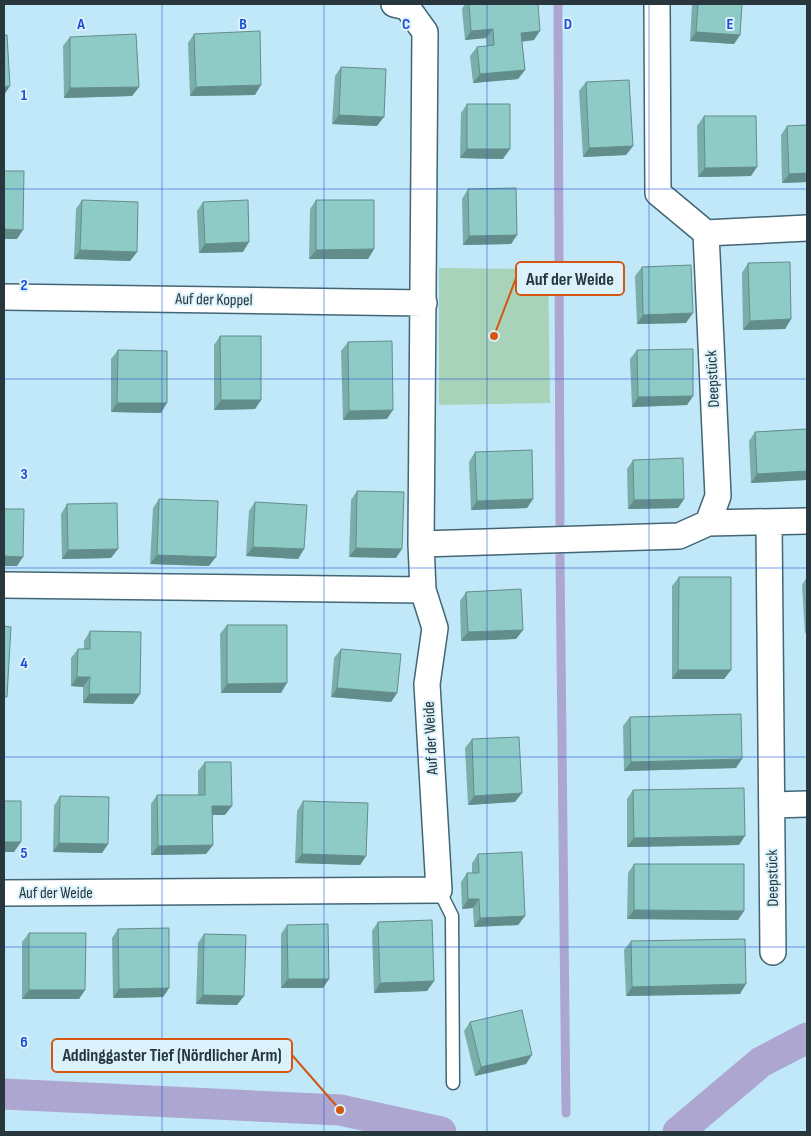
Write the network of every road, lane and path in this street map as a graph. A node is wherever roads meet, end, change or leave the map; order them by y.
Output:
1 (394, 4) edge
2 (657, 4) edge
3 (807, 228) edge
4 (706, 234) junction
5 (4, 297) edge
6 (424, 303) junction
7 (807, 521) edge
8 (769, 522) junction
9 (708, 524) junction
10 (421, 544) junction
11 (4, 585) edge
12 (424, 590) junction
13 (807, 804) edge
14 (772, 805) junction
15 (439, 890) junction
16 (4, 893) edge
17 (773, 952) dead end
18 (453, 1083) dead end

1 - 6 street, Auf der Weide
2 - 4 street
3 - 4 street
4 - 9 street, Deepstück
5 - 6 street, Auf der Koppel
6 - 10 street, Auf der Weide
7 - 8 street
8 - 9 street
8 - 14 street, Deepstück
9 - 10 street
10 - 12 street, Auf der Weide
11 - 12 street
12 - 15 street, Auf der Weide
13 - 14 street
14 - 17 street, Deepstück
15 - 16 street, Auf der Weide
15 - 18 lane, Auf der Weide

